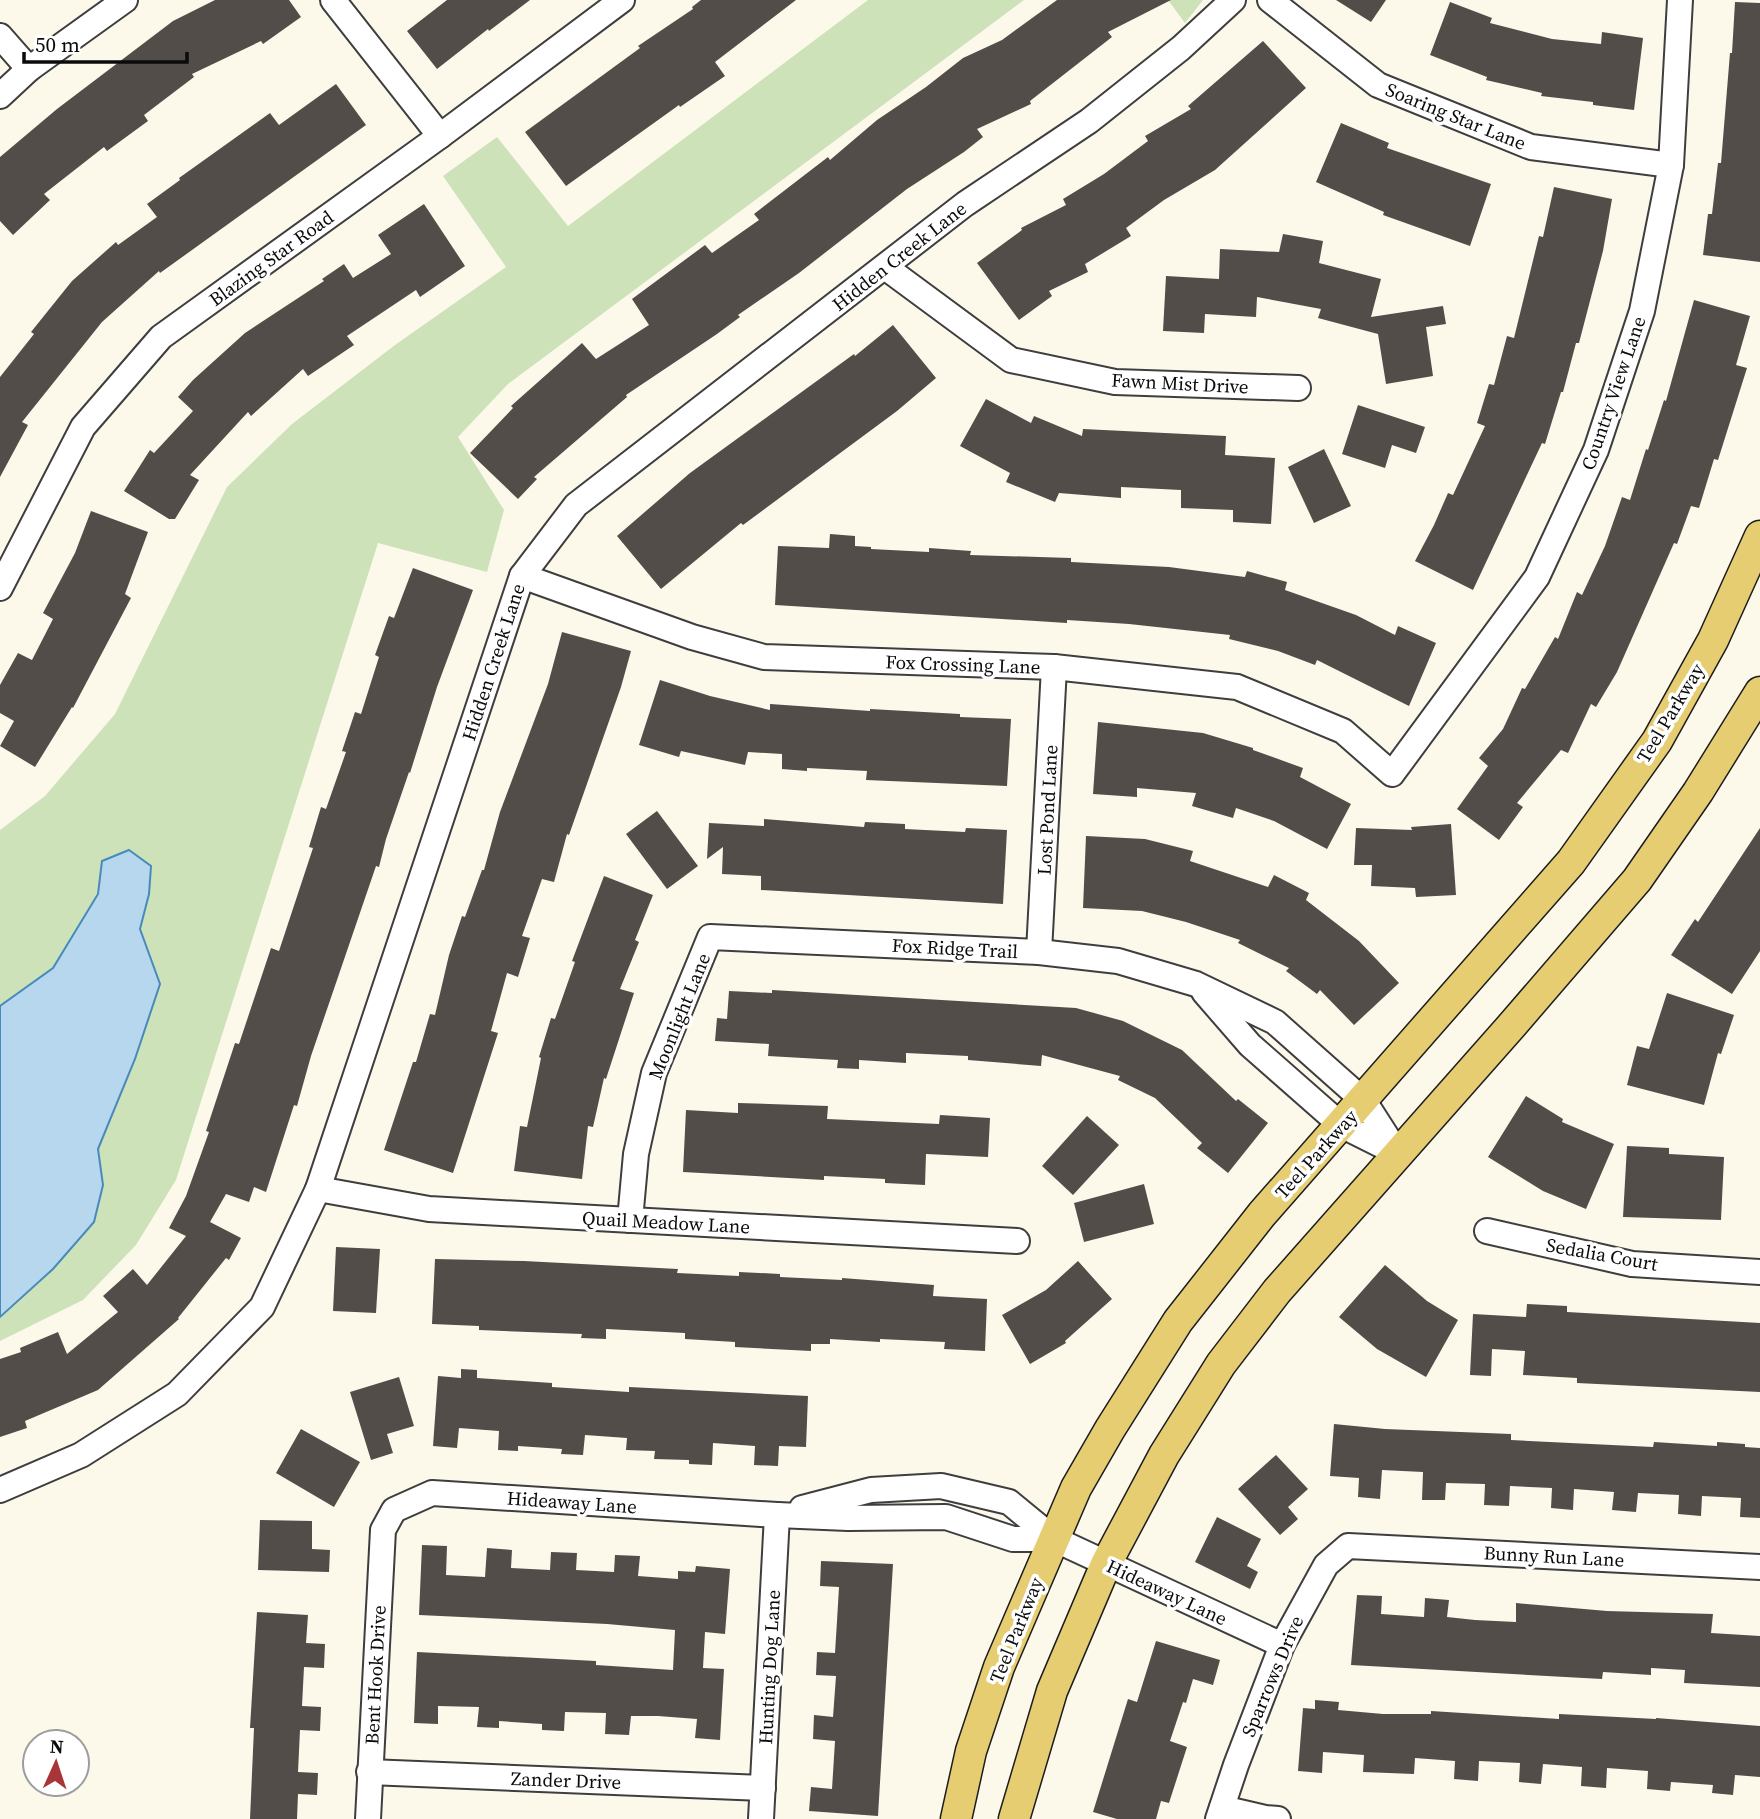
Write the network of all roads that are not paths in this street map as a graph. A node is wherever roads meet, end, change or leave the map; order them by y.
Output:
1 (125, 0) edge
2 (333, 0) edge
3 (622, 0) edge
4 (1233, 0) edge
5 (1270, 0) edge
6 (1680, 0) edge
7 (0, 36) edge
8 (29, 69) junction
9 (0, 96) edge
10 (440, 136) junction
11 (1671, 166) junction
12 (885, 267) junction
13 (1298, 388) dead end
14 (1760, 536) edge
15 (522, 576) junction
16 (0, 588) edge
17 (1054, 667) junction
18 (1760, 692) edge
19 (1392, 774) joint
20 (710, 937) joint
21 (1040, 952) junction
22 (1196, 984) junction
23 (1364, 1101) junction
24 (1341, 1125) junction
25 (1398, 1154) junction
26 (318, 1189) junction
27 (630, 1220) junction
28 (1487, 1231) dead end
29 (1017, 1241) dead end
30 (1760, 1272) edge
31 (0, 1490) edge
32 (777, 1516) junction
33 (383, 1530) joint
34 (1054, 1539) junction
35 (1348, 1546) joint
36 (1106, 1564) junction
37 (1760, 1567) edge
38 (1282, 1645) junction
39 (369, 1772) junction
40 (763, 1788) junction
41 (1220, 1814) edge
42 (368, 1819) edge
43 (761, 1819) edge
44 (956, 1819) edge
45 (1014, 1819) edge
46 (1278, 1819) edge

1 - 8 street
2 - 10 street
3 - 10 street, Blazing Star Road
4 - 12 street, Hidden Creek Lane
5 - 11 street, Soaring Star Lane
6 - 11 street, Country View Lane
7 - 8 street
8 - 9 street
10 - 16 street, Blazing Star Road
11 - 19 street, Country View Lane
12 - 13 street, Fawn Mist Drive
12 - 15 street, Hidden Creek Lane
14 - 23 main road, Teel Parkway
15 - 17 street, Fox Crossing Lane
15 - 26 street, Hidden Creek Lane
17 - 19 street, Fox Crossing Lane
17 - 21 street, Lost Pond Lane
18 - 25 main road
20 - 21 street, Fox Ridge Trail
20 - 27 street, Moonlight Lane
21 - 22 street, Fox Ridge Trail
22 - 23 street, Fox Ridge Trail
22 - 24 street
23 - 24 main road, Teel Parkway
23 - 25 street, Fox Ridge Trail
24 - 25 street
24 - 34 main road, Teel Parkway
25 - 36 main road
26 - 27 street, Quail Meadow Lane
26 - 31 street, Hidden Creek Lane
27 - 29 street, Quail Meadow Lane
28 - 30 street, Sedalia Court
32 - 33 street, Hideaway Lane
32 - 34 street, Hideaway Lane
32 - 34 street, Hideaway Lane
32 - 40 street, Hunting Dog Lane
33 - 39 street, Bent Hook Drive
34 - 36 street, Hideaway Lane
34 - 44 main road, Teel Parkway
35 - 37 street, Bunny Run Lane
35 - 38 street, Sparrows Drive
36 - 38 street, Hideaway Lane
36 - 45 main road
38 - 41 street, Sparrows Drive
39 - 40 street, Zander Drive
39 - 42 street, Bent Hook Drive
40 - 43 street, Hunting Dog Lane
41 - 46 street

